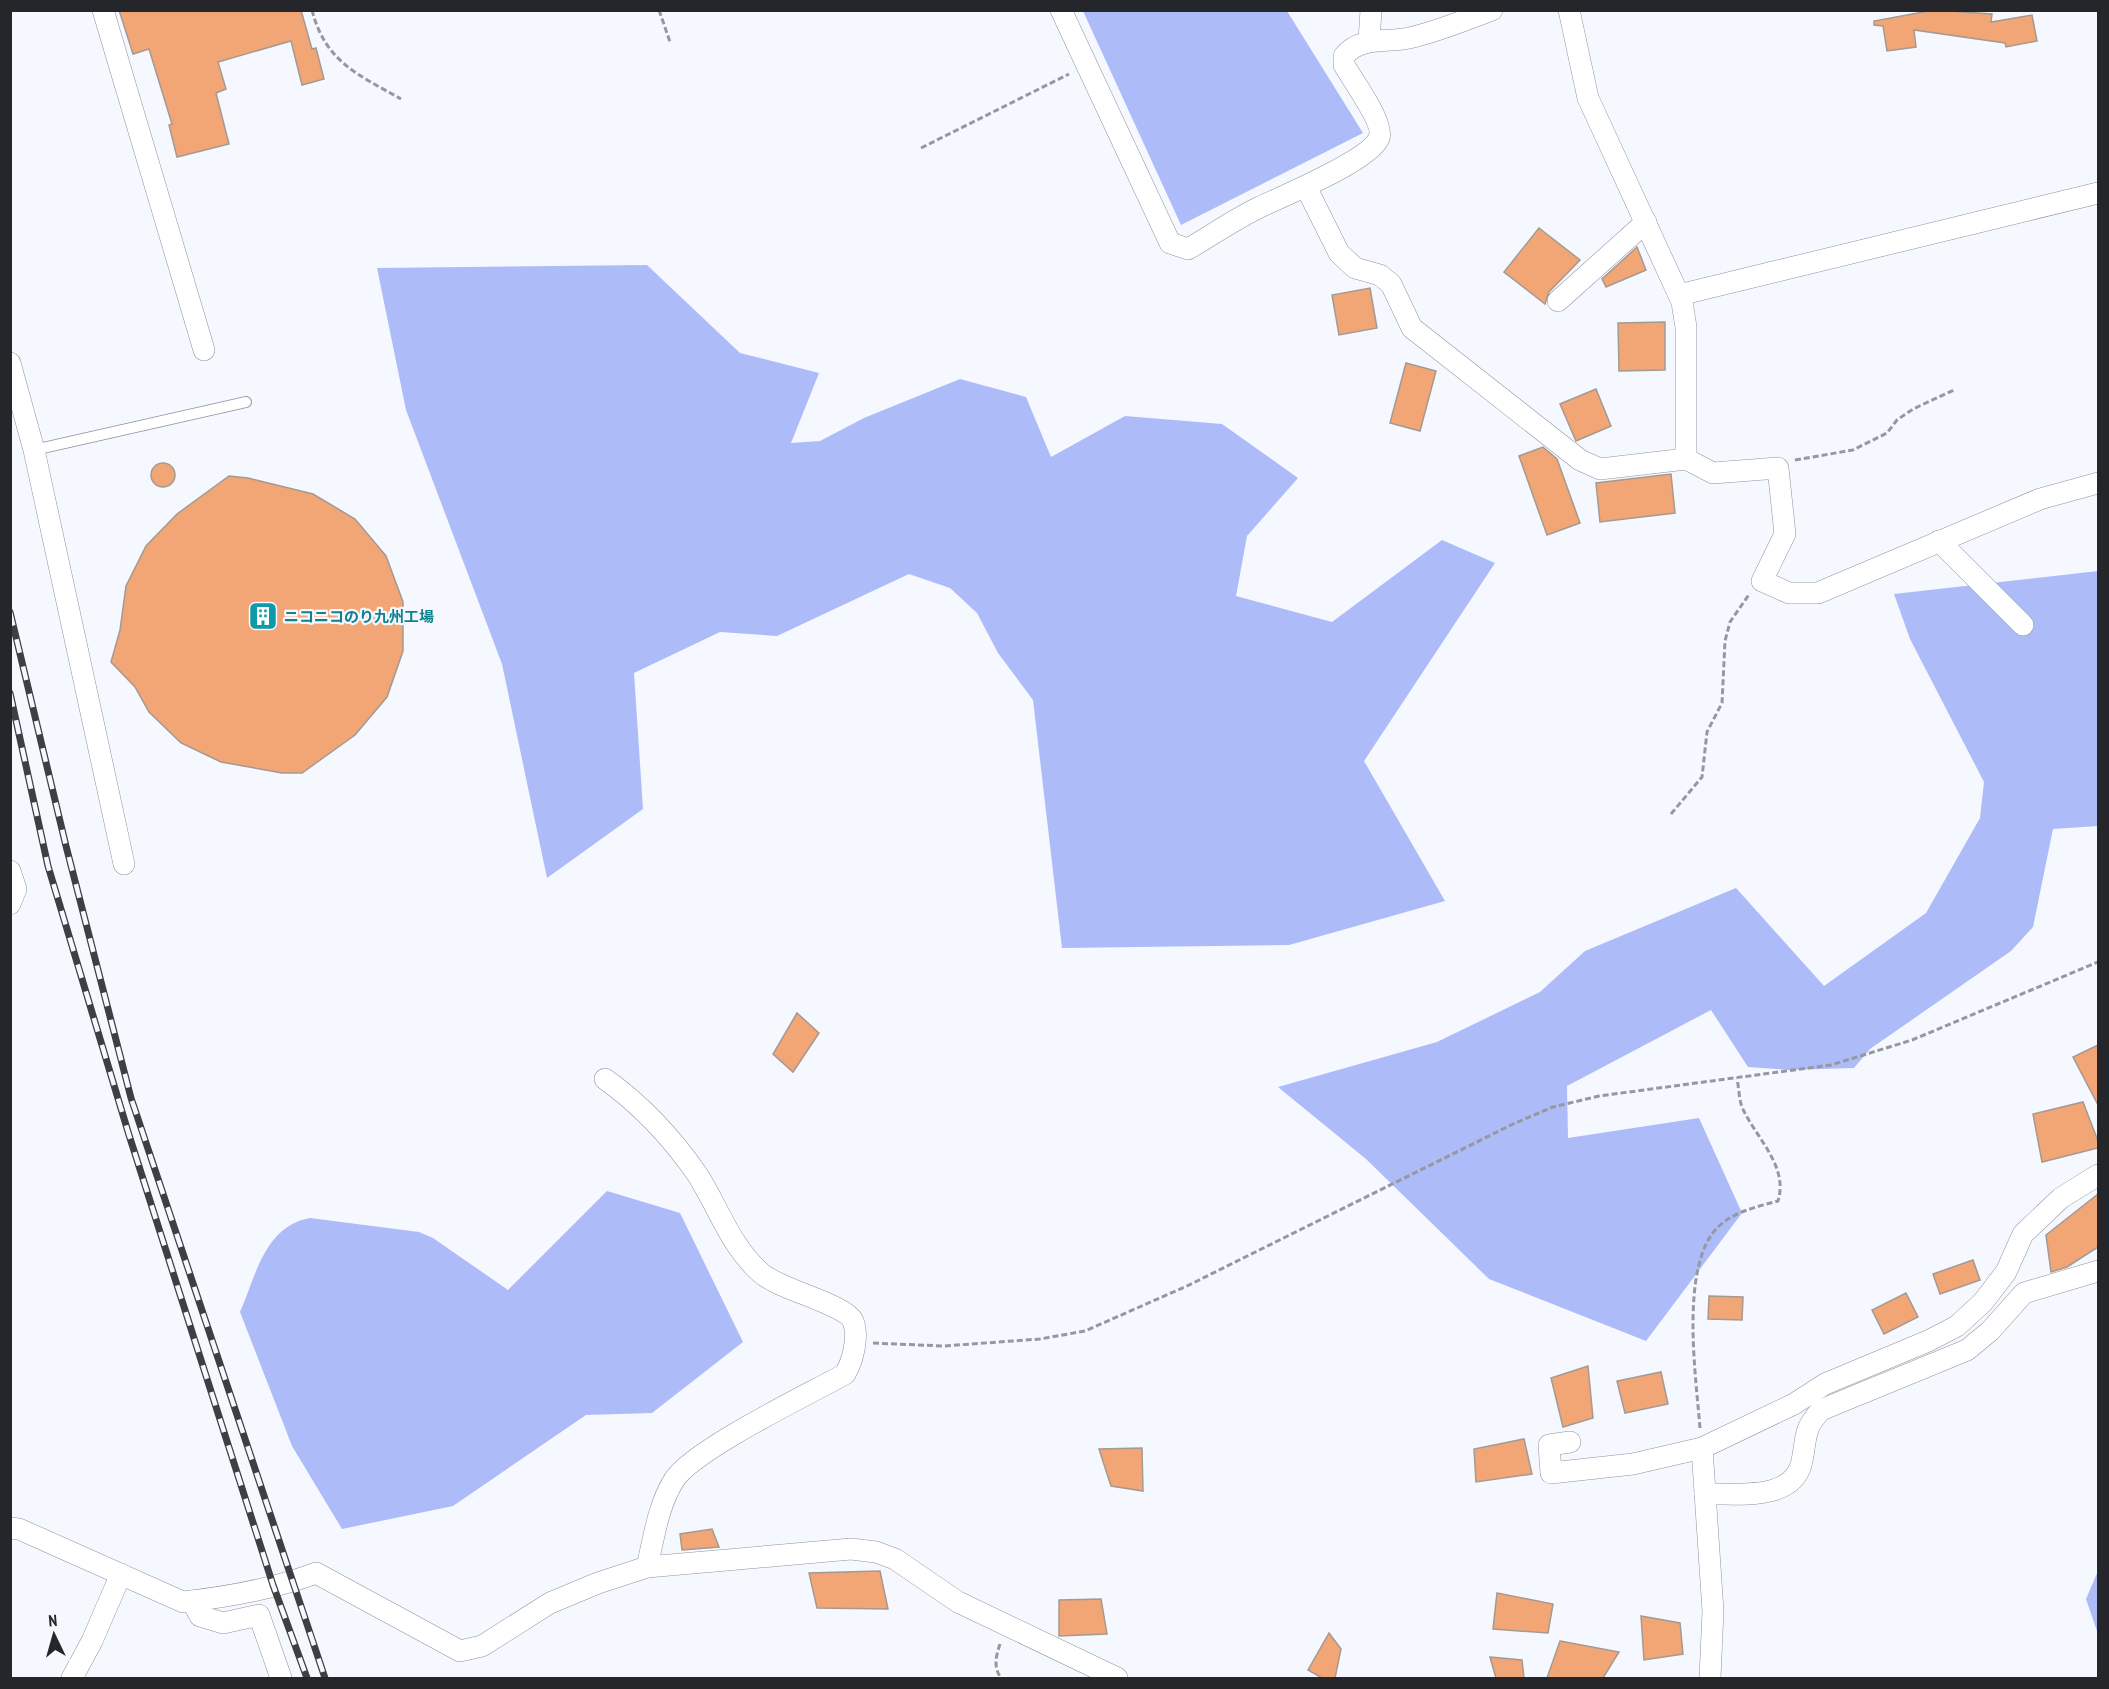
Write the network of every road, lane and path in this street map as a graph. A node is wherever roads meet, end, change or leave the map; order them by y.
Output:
1 (103, 10) edge
2 (317, 10) edge
3 (659, 10) edge
4 (1061, 10) edge
5 (1371, 10) edge
6 (1492, 10) edge
7 (1569, 10) edge
8 (312, 11) edge
9 (1369, 41) junction
10 (669, 42) dead end
11 (1084, 60) junction
12 (401, 99) dead end
13 (921, 148) dead end
14 (1306, 188) junction
15 (2098, 194) edge
16 (1646, 222) junction
17 (1679, 295) junction
18 (1558, 301) dead end
19 (204, 350) dead end
20 (10, 363) edge
21 (1954, 390) dead end
22 (246, 402) dead end
23 (34, 450) junction
24 (1686, 459) junction
25 (1778, 468) junction
26 (2098, 483) edge
27 (1940, 541) junction
28 (1762, 581) junction
29 (2023, 625) dead end
30 (1671, 814) dead end
31 (124, 864) dead end
32 (10, 871) edge
33 (10, 904) edge
34 (2098, 962) edge
35 (605, 1079) dead end
36 (1737, 1079) junction
37 (2098, 1175) edge
38 (2098, 1271) edge
39 (892, 1343) dead end
40 (1570, 1442) dead end
41 (1702, 1448) junction
42 (1705, 1494) junction
43 (10, 1528) edge
44 (647, 1567) junction
45 (121, 1574) junction
46 (192, 1601) junction
47 (1007, 1625) junction
48 (72, 1678) edge
49 (281, 1678) edge
50 (1000, 1678) edge
51 (1117, 1678) edge
52 (1710, 1678) edge

1 - 19 street
2 - 8 path
3 - 10 path
4 - 11 street
5 - 9 street
6 - 9 street
7 - 16 street
8 - 12 path
9 - 14 street
11 - 13 path
11 - 14 street
14 - 24 street
15 - 17 street
16 - 17 street
16 - 18 street
17 - 24 street
20 - 23 street
21 - 25 path
22 - 23 lane
23 - 31 street
24 - 25 street
25 - 28 street
26 - 27 street
27 - 28 street
27 - 29 street
28 - 30 path
32 - 33 street
34 - 36 path
35 - 44 street
36 - 39 path
36 - 41 path
37 - 41 street
38 - 42 street
40 - 41 street
41 - 42 street
42 - 52 street
43 - 45 street
44 - 46 street
44 - 47 street
45 - 46 street
45 - 48 street
46 - 49 street
47 - 50 path
47 - 51 street

